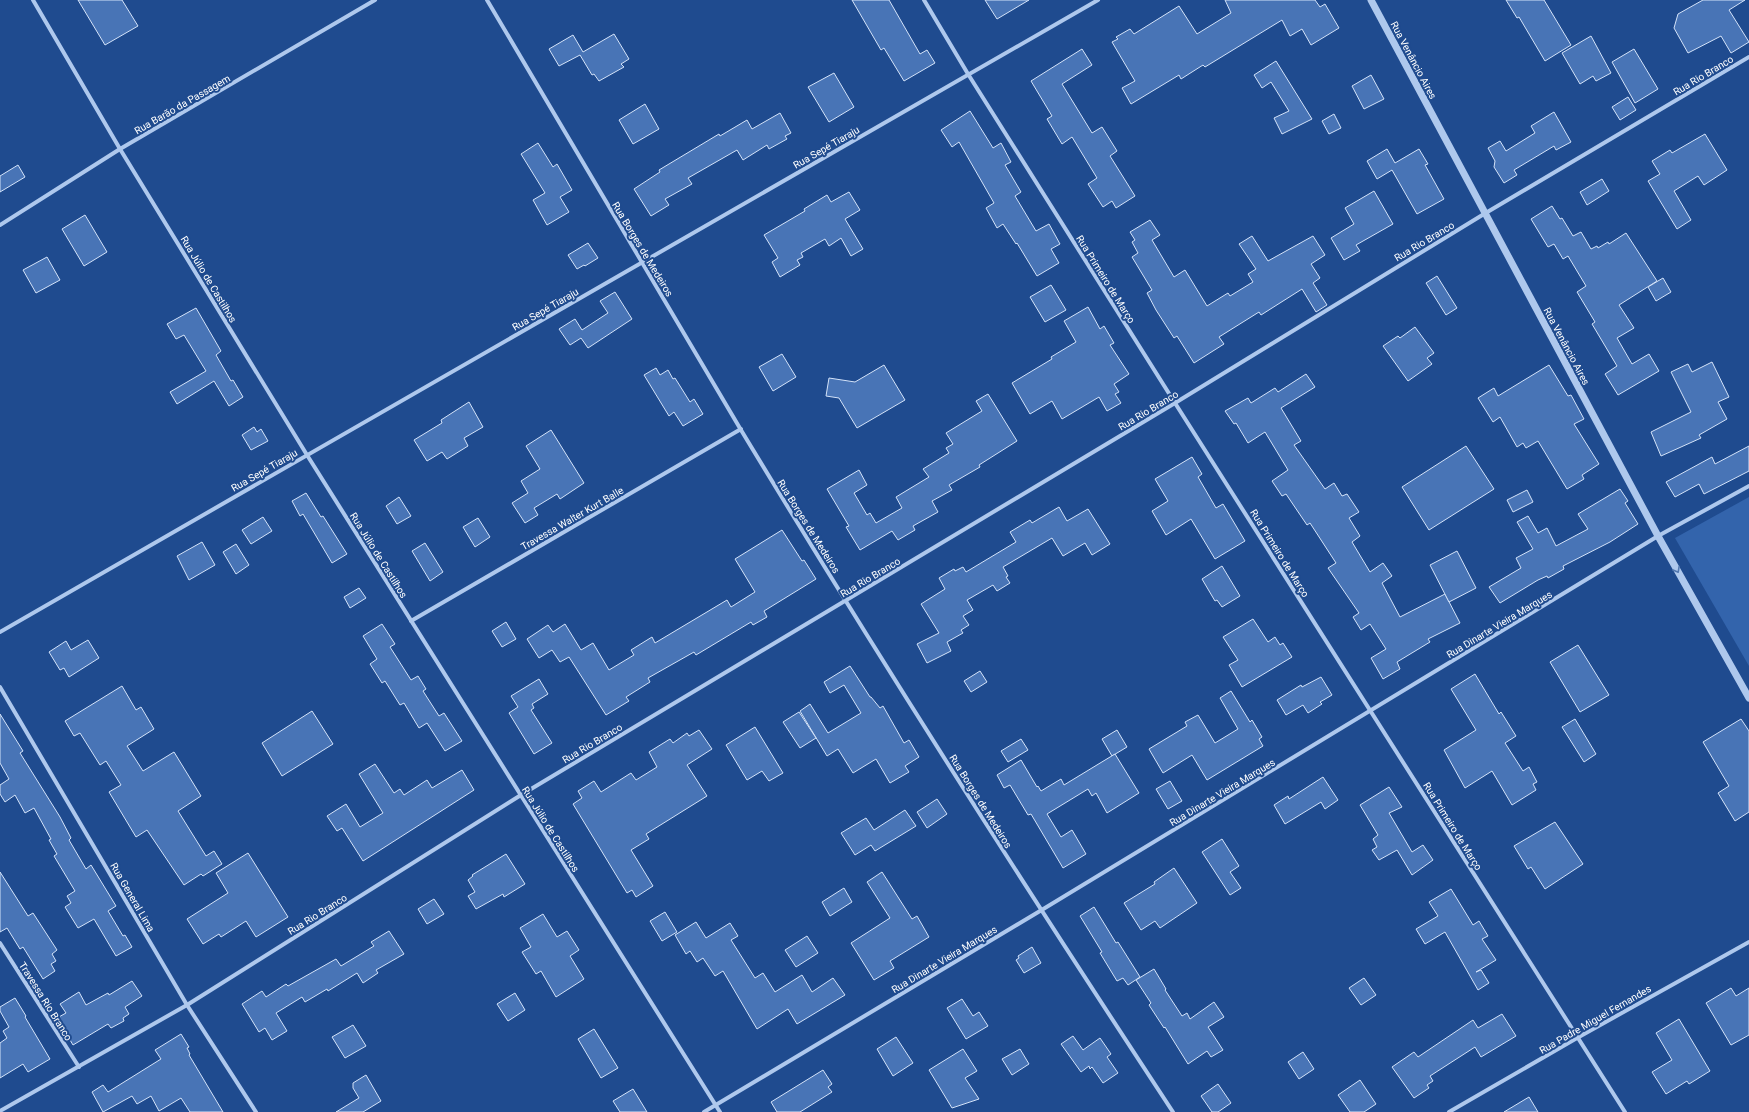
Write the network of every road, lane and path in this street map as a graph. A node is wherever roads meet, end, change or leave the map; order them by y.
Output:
1 (33, 0) edge
2 (375, 0) edge
3 (487, 0) edge
4 (924, 0) edge
5 (1098, 0) edge
6 (1371, 0) edge
7 (1749, 57) edge
8 (968, 74) junction
9 (120, 149) junction
10 (1484, 214) junction
11 (0, 225) edge
12 (641, 263) junction
13 (1175, 403) junction
14 (741, 429) junction
15 (307, 455) junction
16 (1749, 486) edge
17 (1658, 536) junction
18 (846, 600) junction
19 (411, 622) junction
20 (0, 632) edge
21 (0, 687) edge
22 (1749, 698) edge
23 (1371, 711) junction
24 (521, 795) junction
25 (1040, 910) junction
26 (1749, 942) edge
27 (0, 943) edge
28 (187, 1005) junction
29 (1577, 1038) junction
30 (79, 1067) junction
31 (715, 1105) junction
32 (0, 1111) edge
33 (256, 1112) edge
34 (704, 1112) edge
35 (720, 1112) edge
36 (1173, 1112) edge
37 (1449, 1112) edge
38 (1625, 1112) edge

1 - 9 street, Rua Júlio de Castilhos
2 - 9 street, Rua Barão da Passagem
3 - 12 street, Rua Borges de Medeiros
4 - 8 street, Rua Primeiro de Março
5 - 8 street, Rua Sepé Tiaraju
6 - 10 street, Rua Venâncio Aires
7 - 10 street, Rua Rio Branco
8 - 12 street, Rua Sepé Tiaraju
8 - 13 street, Rua Primeiro de Março
9 - 11 street, Rua Barão da Passagem
9 - 15 street, Rua Júlio de Castilhos
10 - 13 street, Rua Rio Branco
10 - 17 street, Rua Venâncio Aires
12 - 14 street, Rua Borges de Medeiros
12 - 15 street, Rua Sepé Tiaraju
13 - 18 street, Rua Rio Branco
13 - 23 street, Rua Primeiro de Março
14 - 18 street, Rua Borges de Medeiros
14 - 19 street, Travessa Walter Kurt Balle
15 - 19 street, Rua Júlio de Castilhos
15 - 20 street, Rua Sepé Tiaraju
16 - 17 street, Rua Dinarte Vieira Marques
17 -> 22 street, Rua Venâncio Aires
17 - 23 street, Rua Dinarte Vieira Marques
18 - 24 street, Rua Rio Branco
18 - 25 street, Rua Borges de Medeiros
19 - 24 street, Rua Júlio de Castilhos
21 - 28 street, Rua General Lima
23 - 25 street, Rua Dinarte Vieira Marques
23 - 29 street, Rua Primeiro de Março
24 - 28 street, Rua Rio Branco
24 - 31 street, Rua Júlio de Castilhos
25 - 31 street, Rua Dinarte Vieira Marques
25 - 36 street, Rua Borges de Medeiros
26 - 29 street, Rua Padre Miguel Fernandes
27 - 30 street, Travessa Rio Branco
28 - 30 street, Rua Rio Branco
28 - 33 street, Rua General Lima
29 - 37 street, Rua Padre Miguel Fernandes
29 - 38 street, Rua Primeiro de Março
30 - 32 street, Rua Rio Branco
31 - 34 street, Rua Dinarte Vieira Marques
31 - 35 street, Rua Júlio de Castilhos

